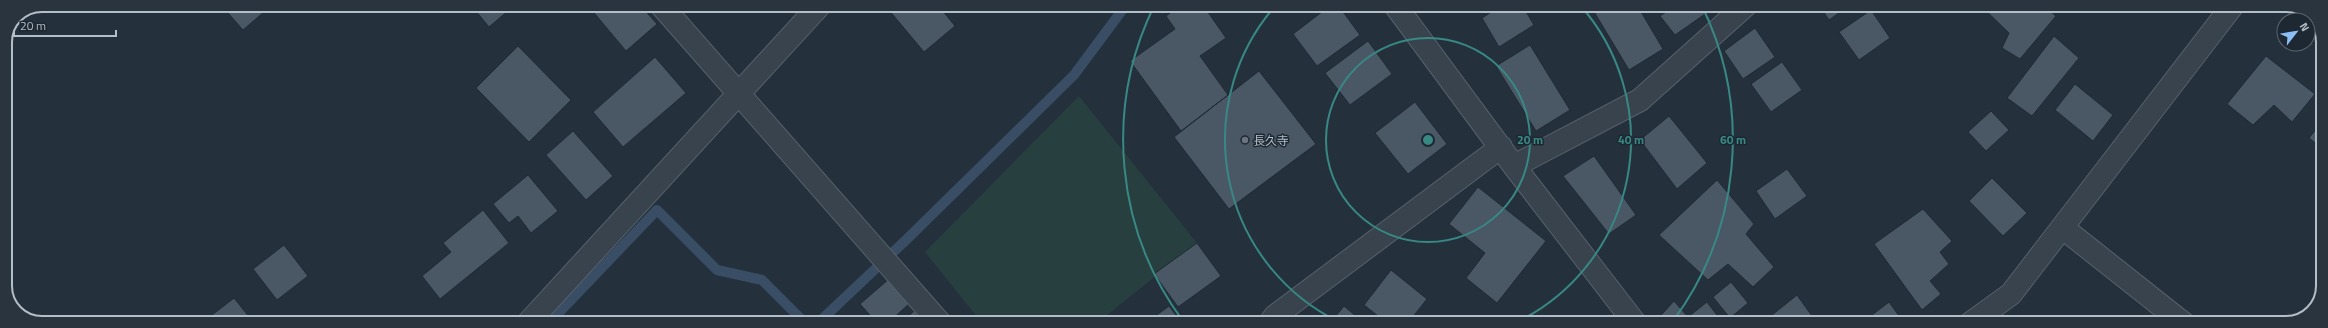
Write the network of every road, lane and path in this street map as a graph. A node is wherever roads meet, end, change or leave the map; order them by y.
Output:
1 (667, 12) edge
2 (813, 12) edge
3 (1400, 12) edge
4 (1738, 12) edge
5 (2228, 12) edge
6 (738, 93) junction
7 (1500, 147) junction
8 (1514, 166) junction
9 (2063, 228) junction
10 (534, 316) edge
11 (934, 316) edge
12 (1275, 316) edge
13 (1630, 316) edge
14 (1980, 316) edge
15 (2174, 316) edge

1 - 6 street
2 - 6 street
3 - 7 street
4 - 8 street
5 - 9 street
6 - 10 street
6 - 11 street
7 - 8 street
7 - 12 street
8 - 13 street
9 - 14 street
9 - 15 street

